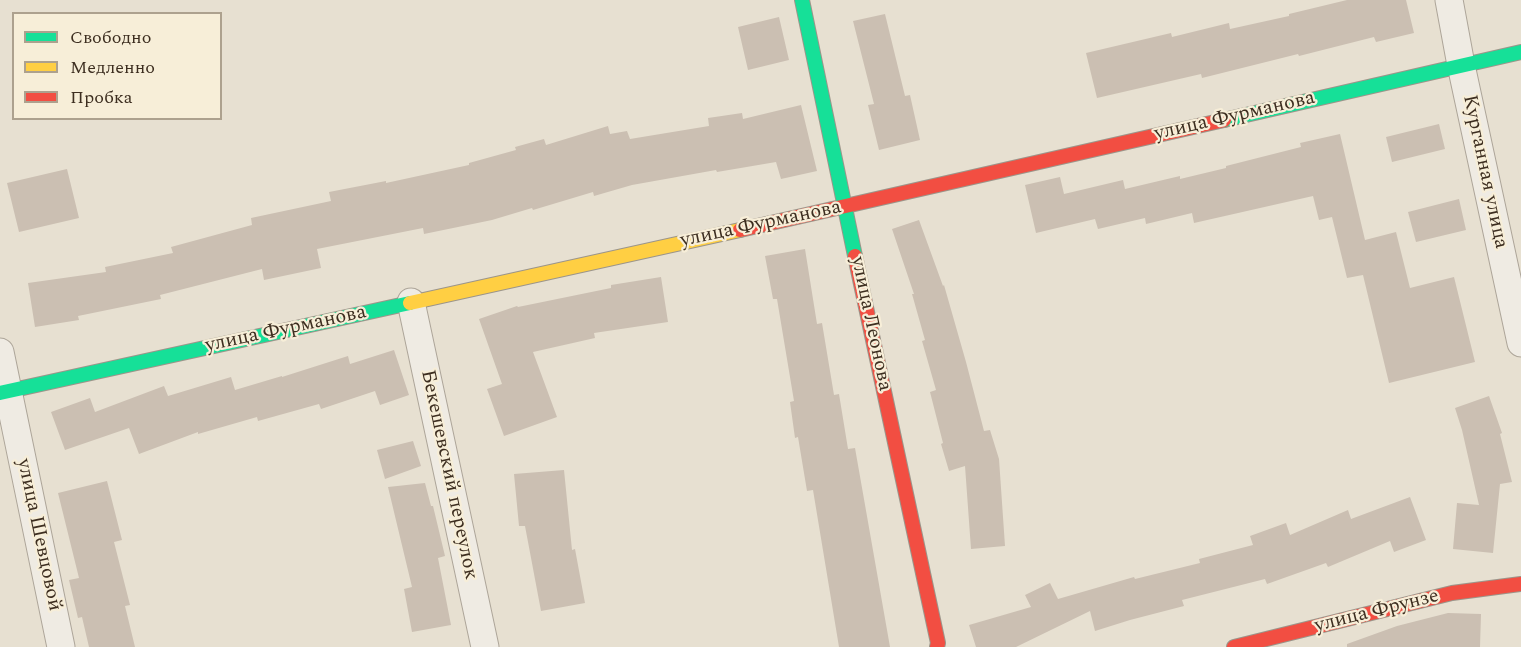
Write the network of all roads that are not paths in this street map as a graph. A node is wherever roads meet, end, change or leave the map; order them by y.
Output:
1 (802, 0) edge
2 (1449, 0) edge
3 (1521, 52) edge
4 (1461, 65) junction
5 (845, 207) junction
6 (411, 302) junction
7 (1521, 344) edge
8 (0, 352) edge
9 (4, 392) edge
10 (1521, 584) edge
11 (1242, 646) edge
12 (61, 647) edge
13 (485, 647) edge
14 (937, 647) edge

1 - 5 street, улица Леонова
2 - 4 street, Курганная улица
3 - 4 street, улица Фурманова
4 - 5 street, улица Фурманова
4 - 7 street, Курганная улица
5 - 6 street, улица Фурманова
5 - 14 street, улица Леонова
6 - 9 street, улица Фурманова
6 - 13 street, Бекешевский переулок
8 - 9 street, улица Шевцовой
9 - 12 street, улица Шевцовой
10 - 11 street, улица Фрунзе

